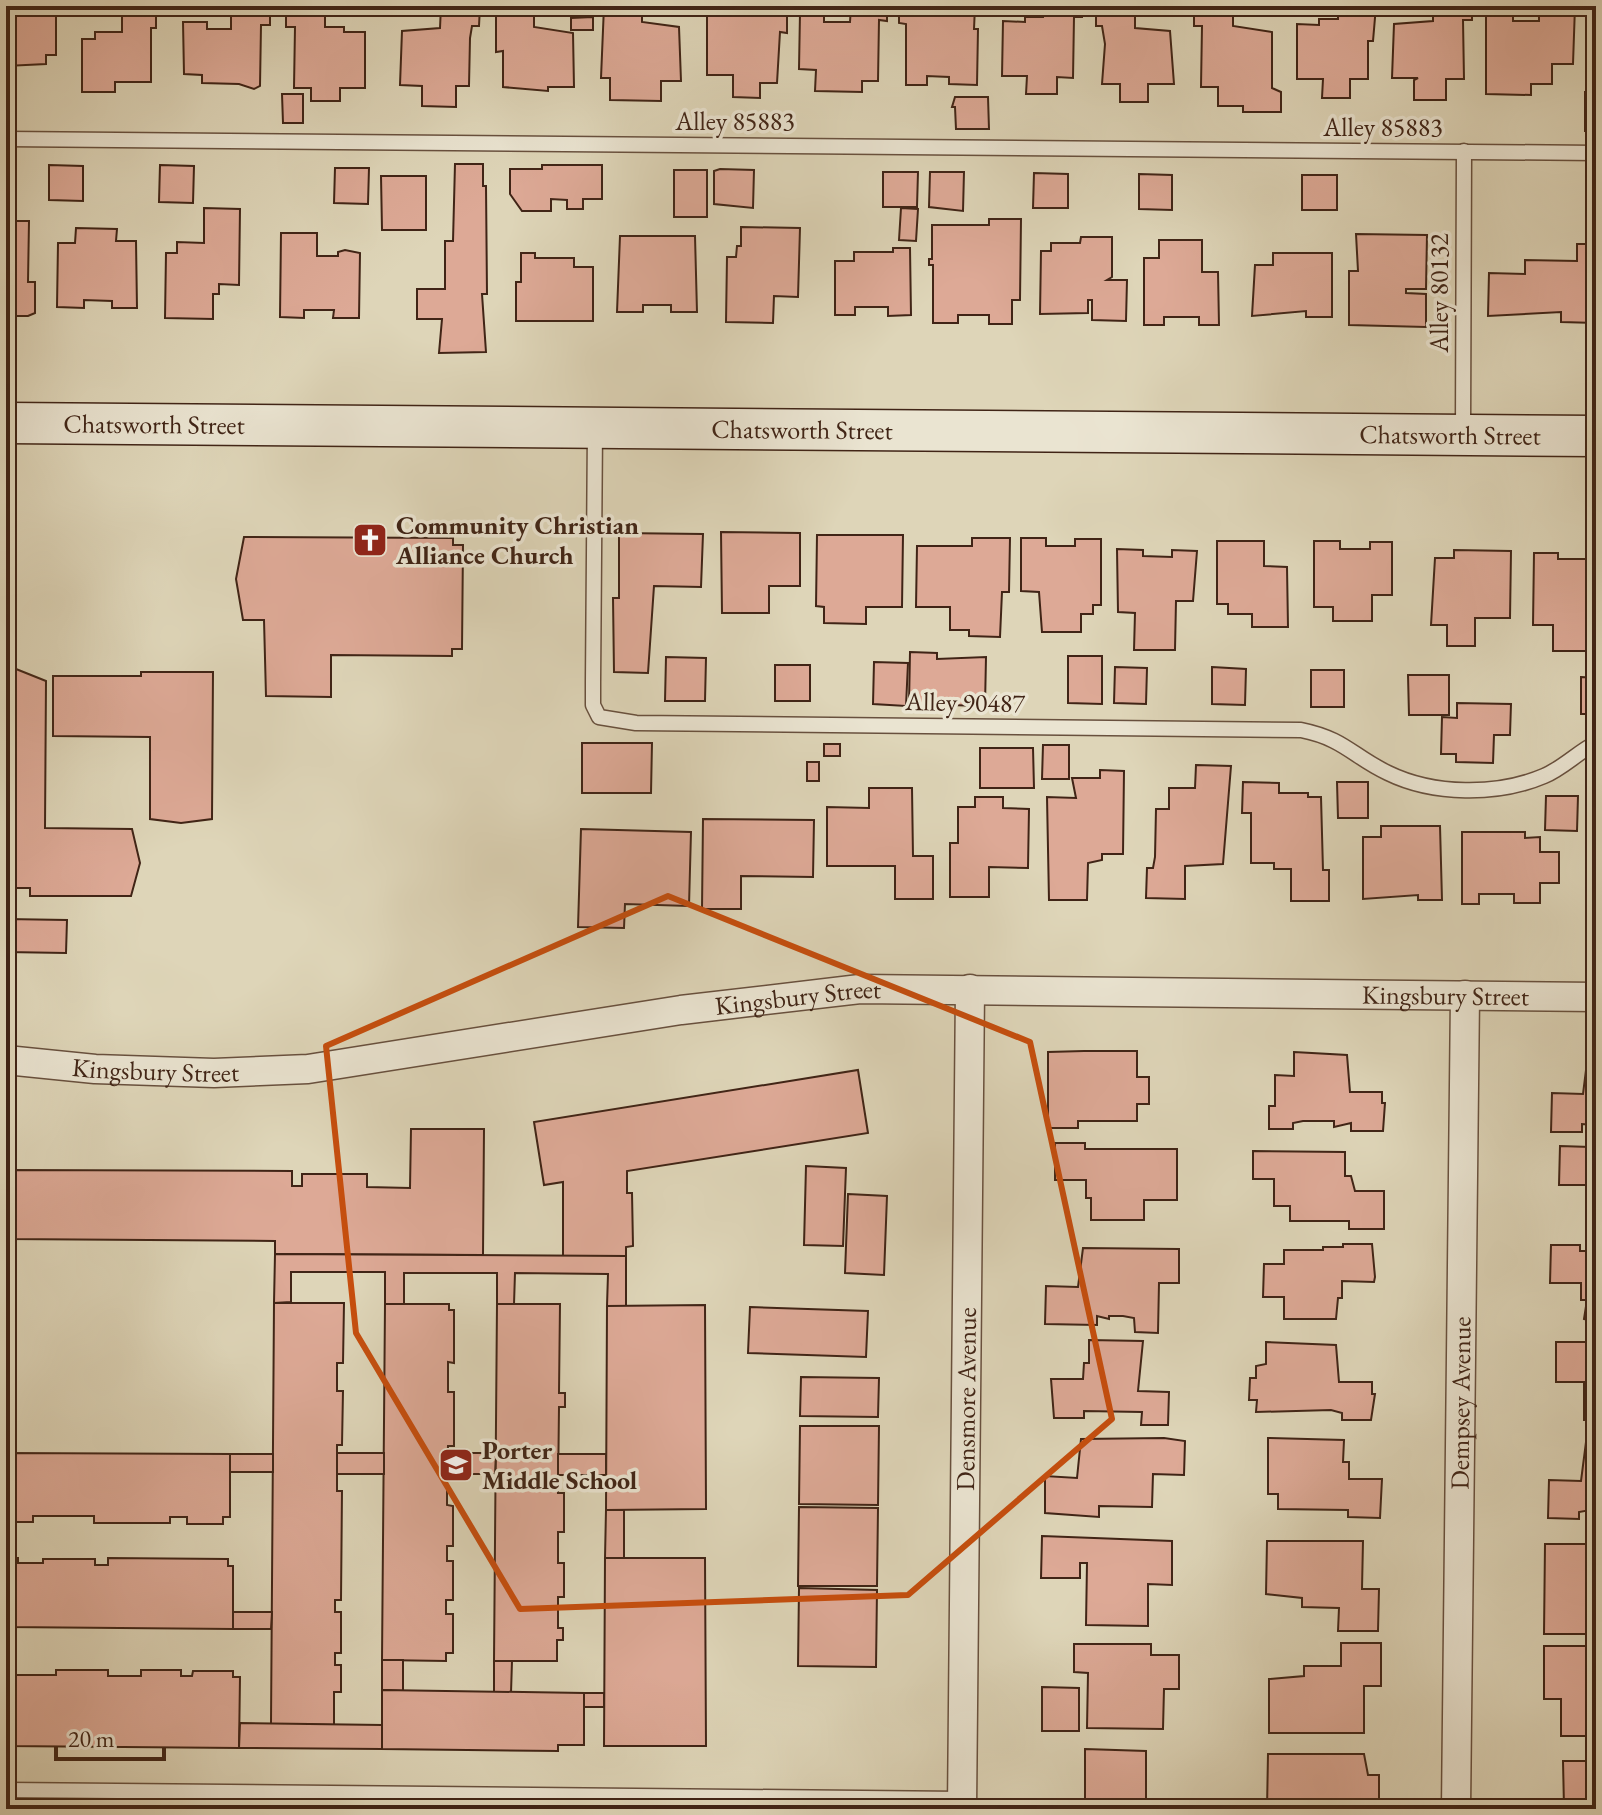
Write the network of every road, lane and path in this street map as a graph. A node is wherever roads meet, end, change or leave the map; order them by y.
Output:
1 (6, 139) edge
2 (1464, 151) junction
3 (1596, 153) edge
4 (6, 423) edge
5 (595, 428) junction
6 (1463, 434) junction
7 (1596, 436) edge
8 (1596, 743) edge
9 (970, 989) junction
10 (1465, 995) junction
11 (1596, 997) edge
12 (6, 1060) edge
13 (6, 1790) edge
14 (962, 1804) edge
15 (1456, 1809) edge

1 - 2 lane, Alley 85883
2 - 3 lane, Alley 85883
2 - 6 lane, Alley 80132
4 - 5 main road, Chatsworth Street
5 - 6 main road, Chatsworth Street
5 - 8 lane, Alley 90487
6 - 7 main road, Chatsworth Street
9 - 10 street, Kingsbury Street
9 - 12 street, Kingsbury Street
9 - 14 street, Densmore Avenue
10 - 11 street, Kingsbury Street
10 - 15 street, Dempsey Avenue
13 - 14 lane

